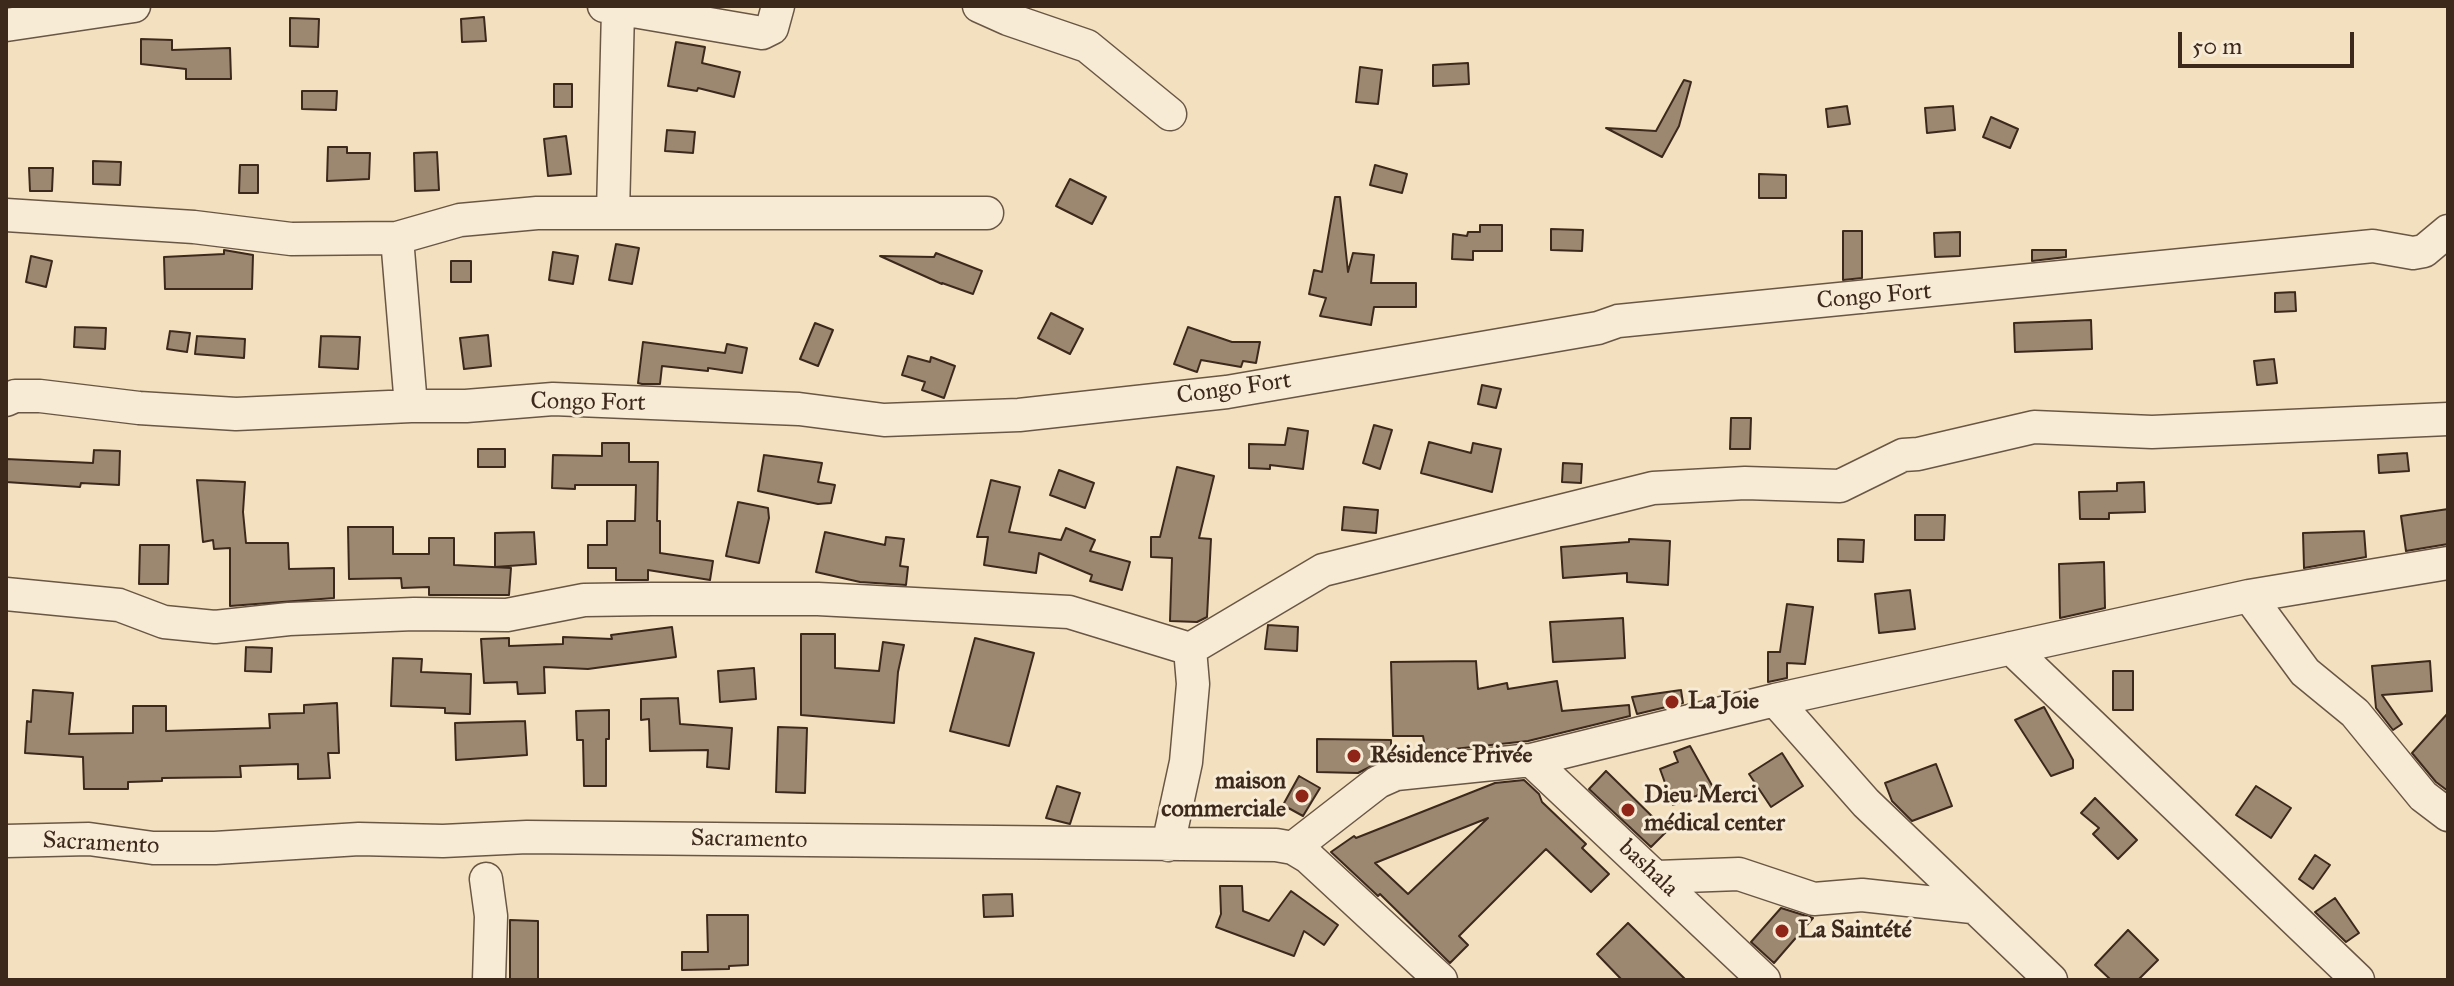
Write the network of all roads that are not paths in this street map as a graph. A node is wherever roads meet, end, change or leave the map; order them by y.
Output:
1 (134, 6) edge
2 (778, 6) edge
3 (979, 6) edge
4 (611, 8) edge
5 (6, 25) edge
6 (1170, 114) dead end
7 (613, 213) junction
8 (987, 213) dead end
9 (6, 215) edge
10 (2448, 231) edge
11 (397, 238) junction
12 (6, 400) edge
13 (411, 406) junction
14 (2448, 419) edge
15 (2448, 563) edge
16 (6, 594) edge
17 (2249, 596) junction
18 (2011, 648) junction
19 (1190, 649) junction
20 (1775, 700) junction
21 (1531, 760) junction
22 (2448, 815) edge
23 (6, 841) edge
24 (1168, 845) junction
25 (1293, 848) junction
26 (1657, 877) junction
27 (486, 879) dead end
28 (1972, 907) junction
29 (489, 980) edge
30 (1441, 980) edge
31 (1764, 980) edge
32 (2051, 980) edge
33 (2358, 980) edge

1 - 5 street
2 - 4 street
3 - 6 street
4 - 7 street
7 - 8 street
7 - 11 street
9 - 11 street
10 - 13 street, Congo Fort
11 - 13 street
12 - 13 street, Congo Fort
14 - 19 street
15 - 17 street
16 - 19 street
17 - 18 street
17 - 22 street
18 - 20 street
18 - 33 street
19 - 24 street
20 - 21 street
20 - 28 street
21 - 25 street
21 - 26 street, bashala
23 - 24 street, Sacramento
24 - 25 street, Sacramento
25 - 30 street
26 - 28 street
26 - 31 street, bashala
27 - 29 street
28 - 32 street

